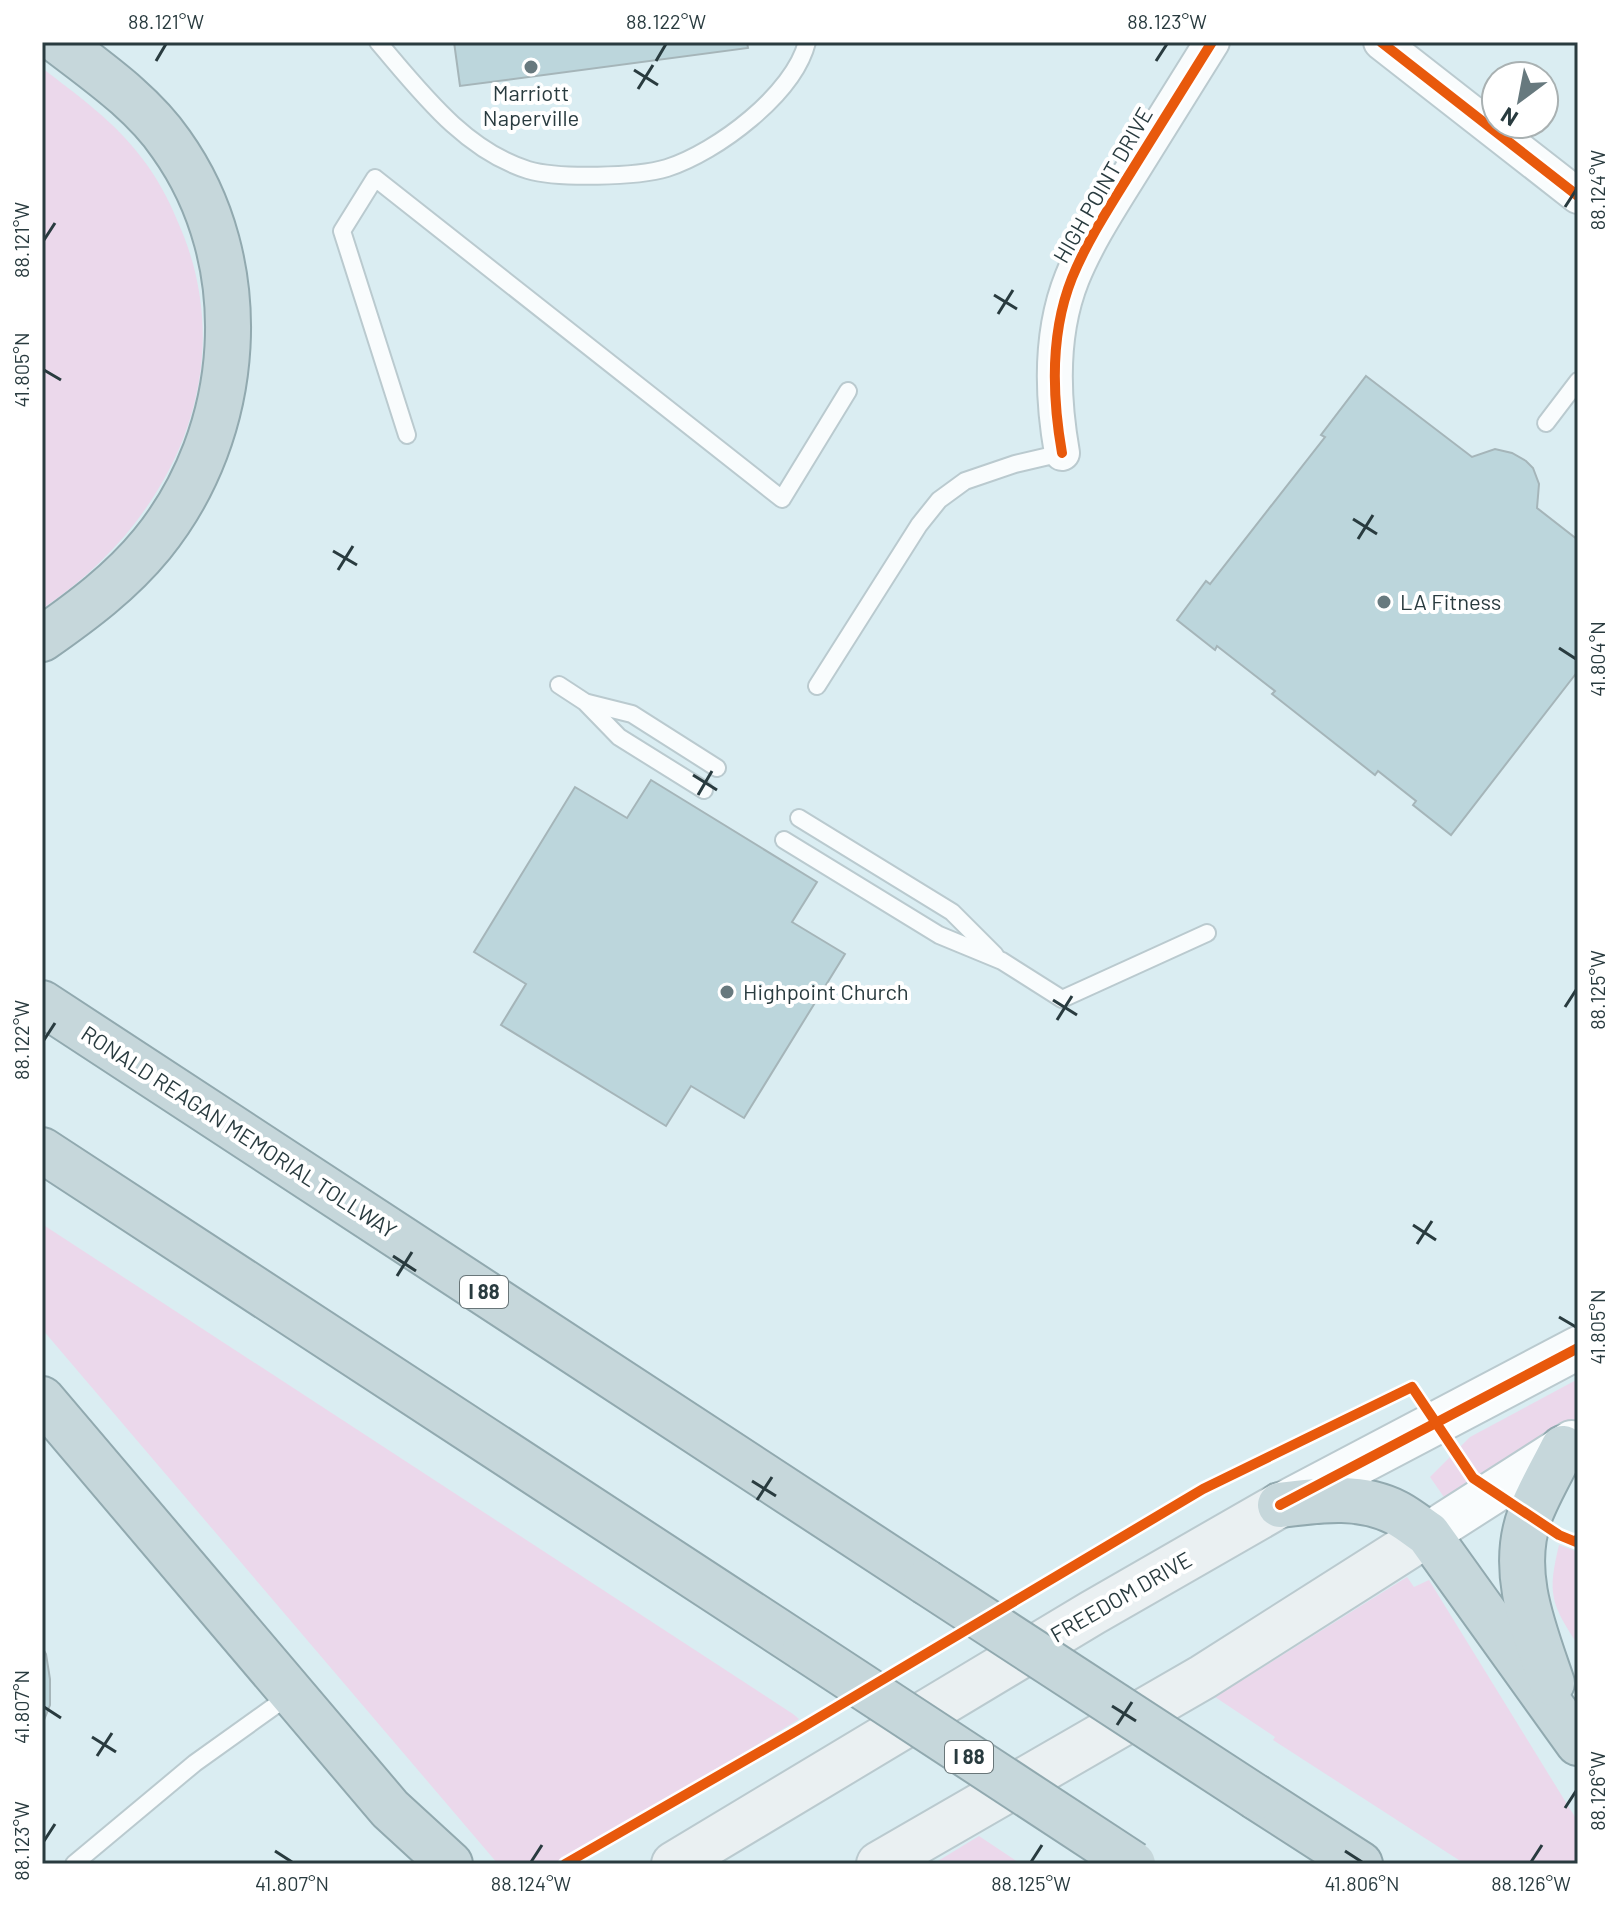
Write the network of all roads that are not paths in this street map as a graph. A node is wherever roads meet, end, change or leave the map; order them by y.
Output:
1 (59, 42) edge
2 (378, 42) edge
3 (807, 42) edge
4 (1212, 42) edge
5 (1381, 42) edge
6 (1578, 196) edge
7 (1578, 381) edge
8 (848, 391) dead end
9 (1546, 423) dead end
10 (407, 435) dead end
11 (1062, 453) joint
12 (42, 639) edge
13 (559, 685) dead end
14 (817, 686) dead end
15 (585, 702) junction
16 (717, 768) dead end
17 (704, 790) dead end
18 (799, 818) dead end
19 (784, 840) dead end
20 (1207, 933) dead end
21 (1002, 961) junction
22 (42, 1003) edge
23 (42, 1150) edge
24 (1578, 1348) edge
25 (42, 1399) edge
26 (1570, 1443) edge
27 (1280, 1505) junction
28 (1428, 1534) junction
29 (291, 1694) junction
30 (1573, 1735) edge
31 (390, 1809) junction
32 (74, 1864) edge
33 (406, 1864) edge
34 (450, 1864) edge
35 (674, 1864) edge
36 (879, 1864) edge
37 (1133, 1864) edge
38 (1360, 1864) edge

1 - 12 highway
2 - 3 lane
4 - 11 street, HIGH POINT DRIVE
5 - 6 street
7 - 9 lane
8 - 10 lane
11 - 14 lane
13 - 15 lane
15 - 16 lane
15 - 17 lane
18 - 21 lane
19 - 21 lane
20 - 21 lane
22 - 38 highway, RONALD REAGAN MEMORIAL TOLLWAY / I 88, bridge
23 - 37 highway, I 88, bridge
24 - 27 street, FREEDOM DRIVE
25 - 29 highway
26 - 28 street
26 - 30 highway
27 - 28 highway
27 - 35 main road, FREEDOM DRIVE
28 - 30 highway
28 - 36 main road
29 - 31 highway
29 - 32 lane
31 - 33 highway
31 - 34 highway

